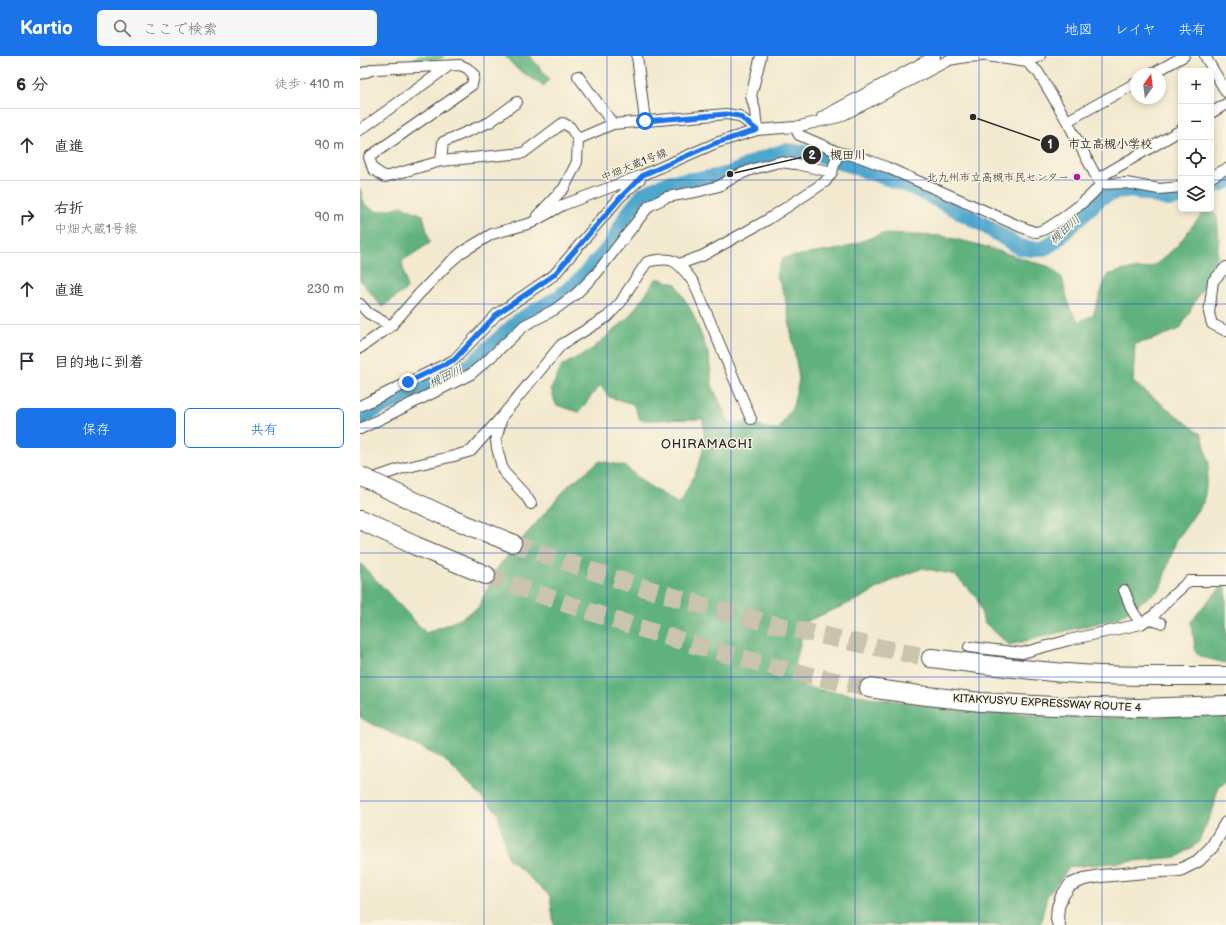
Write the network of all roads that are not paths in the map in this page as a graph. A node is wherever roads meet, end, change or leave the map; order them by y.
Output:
1 (637, 56) edge
2 (761, 56) edge
3 (934, 56) edge
4 (982, 56) edge
5 (987, 56) edge
6 (1040, 56) edge
7 (1184, 56) edge
8 (1205, 56) edge
9 (1026, 59) edge
10 (449, 66) junction
11 (1163, 68) edge
12 (360, 74) edge
13 (578, 76) dead end
14 (1130, 86) edge
15 (1226, 92) edge
16 (517, 102) dead end
17 (1226, 104) edge
18 (1214, 111) edge
19 (645, 121) junction
20 (1067, 121) junction
21 (613, 124) junction
22 (808, 124) junction
23 (795, 127) junction
24 (360, 130) edge
25 (757, 130) junction
26 (1178, 132) edge
27 (578, 140) junction
28 (838, 152) junction
29 (441, 161) junction
30 (1226, 169) edge
31 (832, 171) junction
32 (643, 175) junction
33 (1213, 176) edge
34 (1099, 182) junction
35 (1178, 187) edge
36 (531, 223) junction
37 (679, 264) junction
38 (1226, 267) edge
39 (360, 304) edge
40 (391, 326) junction
41 (1226, 331) edge
42 (360, 348) edge
43 (360, 406) edge
44 (503, 415) junction
45 (751, 419) dead end
46 (360, 429) edge
47 (360, 476) edge
48 (360, 483) edge
49 (531, 504) dead end
50 (360, 520) edge
51 (512, 544) tunnel mouth
52 (486, 575) tunnel mouth
53 (1226, 581) edge
54 (1124, 590) dead end
55 (1144, 622) junction
56 (1161, 623) dead end
57 (969, 647) dead end
58 (931, 658) tunnel mouth
59 (1226, 676) edge
60 (869, 688) tunnel mouth
61 (1226, 705) edge
62 (1226, 823) edge
63 (1059, 925) edge

1 - 19 street
2 - 25 street
3 - 22 street
4 - 22 street, 中畑大蔵1号線
5 - 9 street
6 - 9 street
7 - 11 street
8 - 15 street
9 - 20 street
10 - 12 street
10 - 24 street
10 - 29 street
13 - 21 street
14 - 20 street
16 - 29 street
17 - 18 street
19 - 21 street
19 - 25 street
20 - 34 street
21 - 27 street
22 - 23 street, 中畑大蔵1号線
23 - 25 street, 中畑大蔵1号線
23 - 28 street
25 - 32 street, 中畑大蔵1号線
26 - 34 street
27 - 29 street
27 - 36 street
28 - 31 street
28 - 34 street
30 - 33 street
31 - 37 street
31 - 46 street
32 - 36 street, 中畑大蔵1号線
32 - 43 street
34 - 35 street
36 - 40 street, 中畑大蔵1号線
37 - 44 street
37 - 45 street
38 - 41 street
39 - 40 street
40 - 42 street, 中畑大蔵1号線
44 - 48 street
44 - 49 street
47 - 51 highway, bridge
50 - 52 highway
53 - 55 street
54 - 55 street
55 - 56 street
55 - 57 street
58 - 59 highway
60 - 61 highway, KITAKYUSYU EXPRESSWAY ROUTE 4
62 - 63 street

